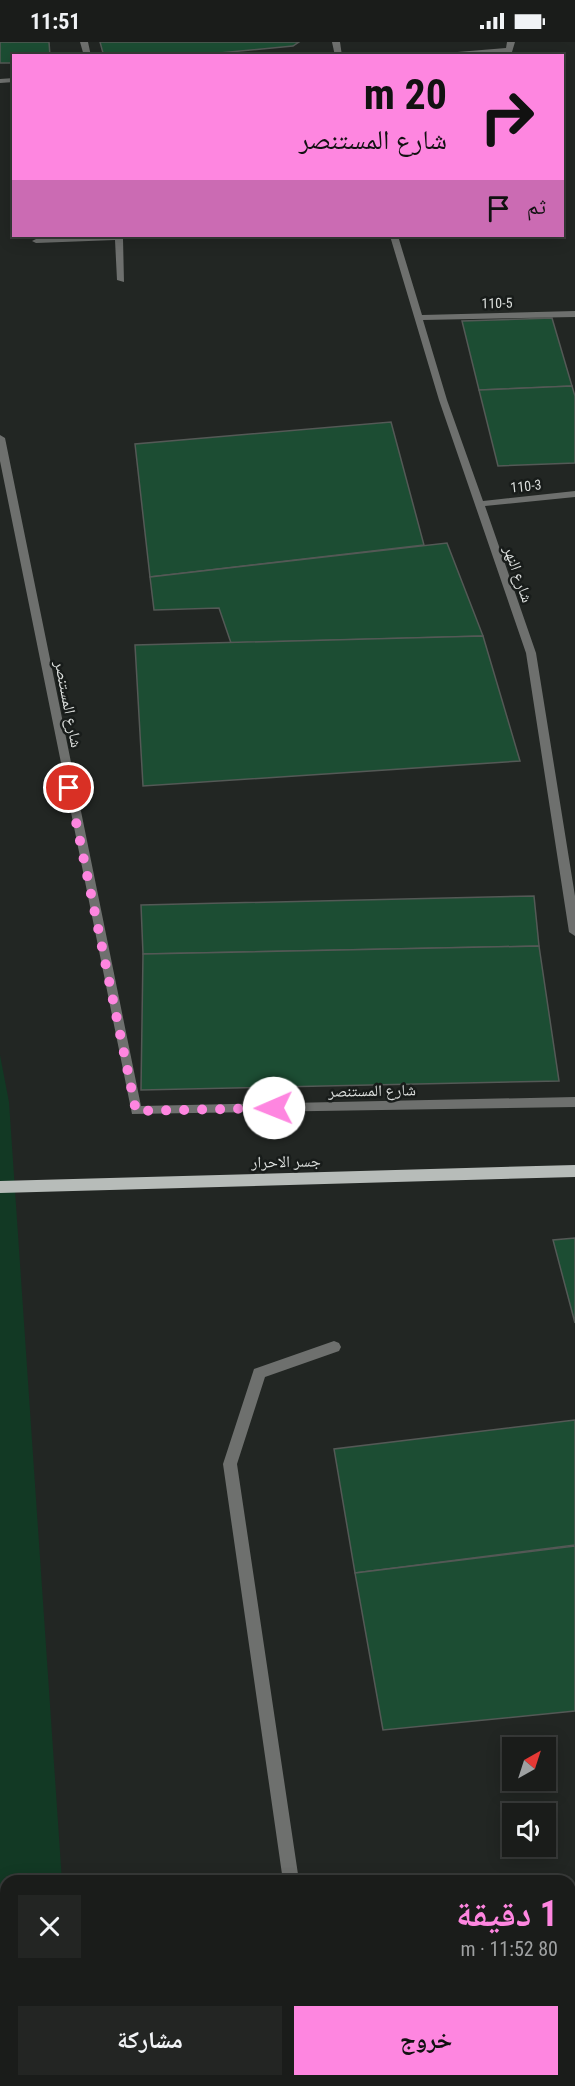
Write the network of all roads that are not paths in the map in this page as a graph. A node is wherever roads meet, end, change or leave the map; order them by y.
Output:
1 (511, 42) edge
2 (444, 54) edge
3 (102, 237) edge
4 (119, 237) edge
5 (394, 237) edge
6 (36, 241) dead end
7 (121, 280) dead end
8 (575, 314) edge
9 (419, 318) junction
10 (0, 438) edge
11 (575, 494) edge
12 (479, 504) junction
13 (572, 891) edge
14 (575, 932) edge
15 (575, 1102) edge
16 (574, 1171) edge
17 (0, 1186) edge
18 (334, 1347) dead end
19 (290, 1875) edge

1 - 2 street
3 - 6 street
4 - 7 street
5 - 9 street, شارع النهر
8 - 9 street, 110-5
9 - 12 street, شارع النهر
10 - 15 street, شارع المستنصر
11 - 12 street, 110-3
12 - 13 street, شارع النهر
13 - 14 street, شارع النهر
16 - 17 main road, جسر الاحرار
18 - 19 street

